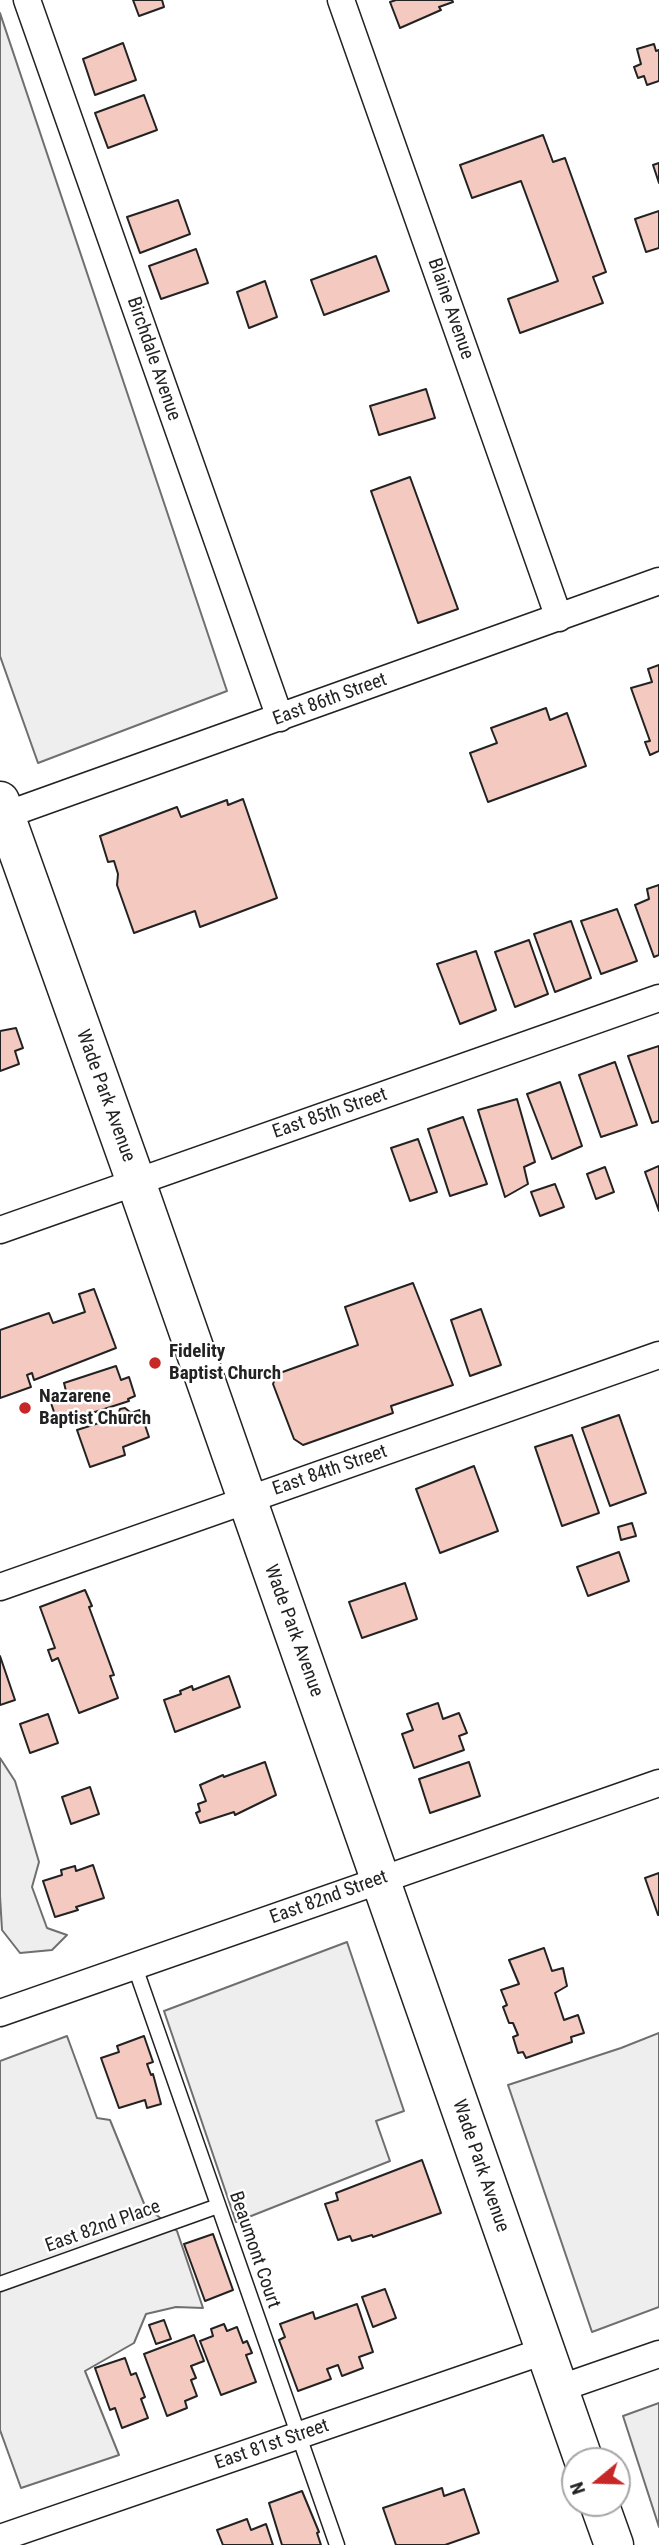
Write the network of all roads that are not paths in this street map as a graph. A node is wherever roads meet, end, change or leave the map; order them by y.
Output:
1 (27, 0) edge
2 (341, 0) edge
3 (659, 581) edge
4 (559, 618) junction
5 (280, 718) junction
6 (2, 811) edge
7 (659, 998) edge
8 (136, 1182) junction
9 (0, 1230) edge
10 (659, 1355) edge
11 (247, 1501) junction
12 (0, 1587) edge
13 (659, 1783) edge
14 (381, 1879) junction
15 (135, 1967) junction
16 (0, 2013) edge
17 (218, 2206) junction
18 (0, 2284) edge
19 (544, 2351) junction
20 (659, 2354) edge
21 (558, 2389) junction
22 (299, 2436) junction
23 (578, 2447) edge
24 (604, 2517) edge
25 (0, 2538) edge
26 (337, 2545) edge
27 (614, 2545) edge

1 - 5 street, Birchdale Avenue
2 - 4 street, Blaine Avenue
3 - 4 street, East 86th Street
4 - 5 street, East 86th Street
5 - 6 street, East 86th Street
6 - 8 street, Wade Park Avenue
7 - 8 street, East 85th Street
8 - 9 street, East 85th Street
8 - 11 street, Wade Park Avenue
10 - 11 street, East 84th Street
11 - 12 street, East 84th Street
11 - 14 street, Wade Park Avenue
13 - 14 street, East 82nd Street
14 - 15 street, East 82nd Street
14 - 19 street, Wade Park Avenue
15 - 16 street, East 82nd Street
15 - 17 lane, Beaumont Court
17 - 18 lane, East 82nd Place
17 - 22 lane, Beaumont Court
19 - 21 street, Wade Park Avenue
19 - 22 street, East 81st Street
20 - 21 street
21 - 23 street, Wade Park Avenue
22 - 25 street, East 81st Street
22 - 26 lane, Beaumont Court
24 - 27 street

